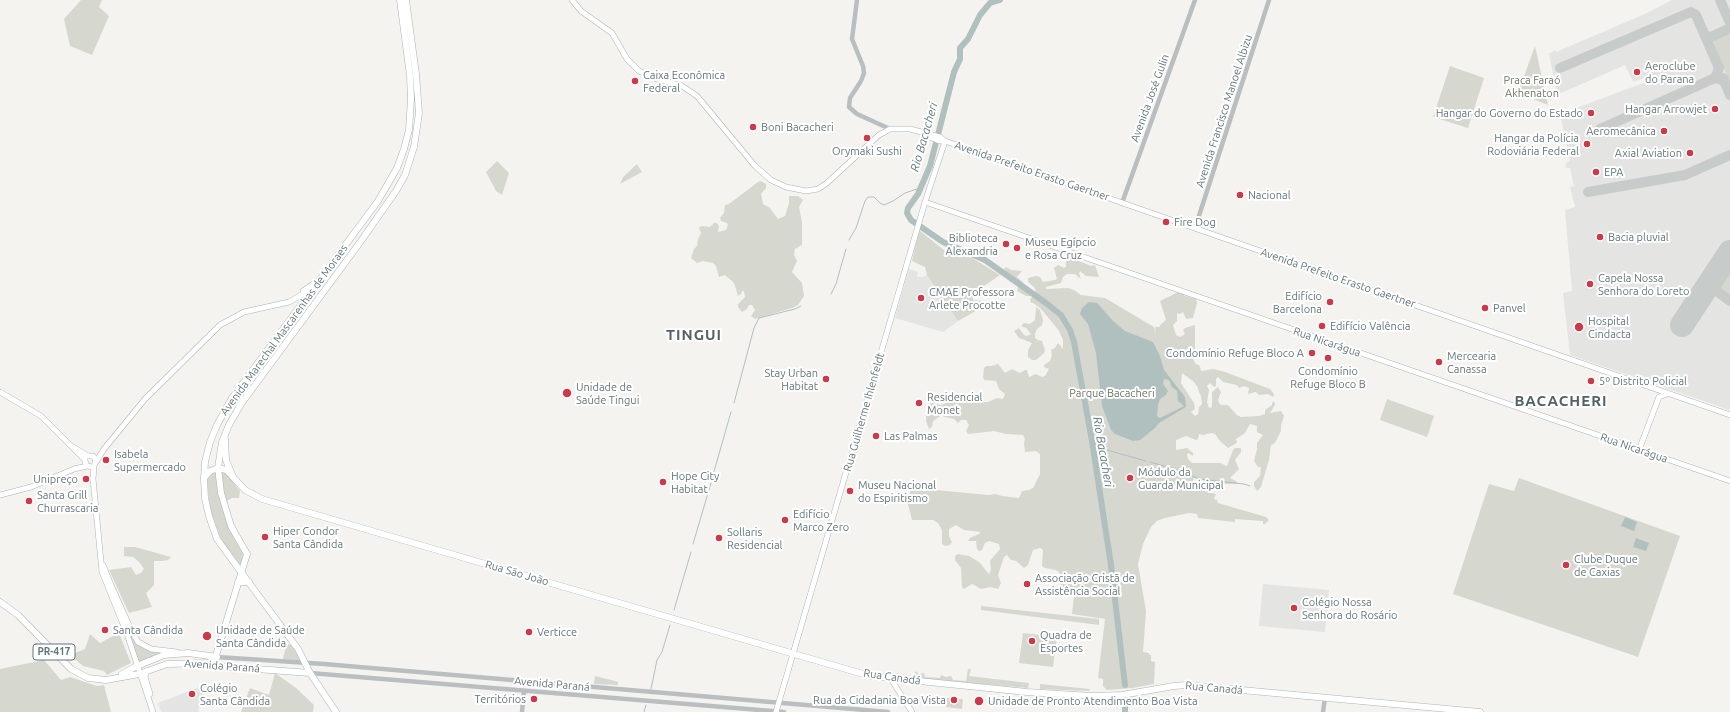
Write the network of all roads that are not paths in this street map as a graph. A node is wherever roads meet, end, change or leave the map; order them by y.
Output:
1 (400, 0) edge
2 (406, 0) edge
3 (572, 0) edge
4 (857, 0) edge
5 (1194, 0) edge
6 (1269, 0) edge
7 (890, 129) junction
8 (942, 140) junction
9 (378, 201) junction
10 (925, 202) junction
11 (1122, 203) junction
12 (384, 209) junction
13 (371, 227) junction
14 (1195, 228) junction
15 (357, 229) junction
16 (336, 275) junction
17 (321, 278) junction
18 (315, 287) junction
19 (299, 295) junction
20 (294, 316) junction
21 (298, 326) junction
22 (1654, 389) junction
23 (0, 392) edge
24 (1667, 394) junction
25 (1658, 397) junction
26 (1730, 416) edge
27 (227, 429) junction
28 (104, 449) junction
29 (1639, 450) junction
30 (88, 457) junction
31 (92, 465) junction
32 (218, 468) junction
33 (74, 469) junction
34 (233, 477) junction
35 (204, 479) junction
36 (1730, 481) edge
37 (0, 495) edge
38 (100, 552) junction
39 (234, 563) junction
40 (241, 572) junction
41 (238, 582) junction
42 (249, 582) junction
43 (112, 598) junction
44 (0, 602) edge
45 (124, 615) junction
46 (219, 646) junction
47 (188, 653) junction
48 (794, 654) junction
49 (211, 657) junction
50 (187, 664) junction
51 (137, 666) junction
52 (307, 668) junction
53 (146, 671) junction
54 (854, 671) joint
55 (140, 674) junction
56 (118, 677) junction
57 (462, 677) junction
58 (891, 679) junction
59 (462, 685) junction
60 (589, 687) junction
61 (524, 691) junction
62 (588, 696) junction
63 (1324, 698) junction
64 (777, 708) edge
65 (154, 712) edge
66 (336, 712) edge
67 (522, 712) edge
68 (784, 712) edge
69 (888, 712) edge
70 (912, 712) edge
71 (1323, 712) edge
72 (1472, 712) edge
73 (1480, 712) edge

1 - 9 main road, Avenida Marechal Mascarenhas de Moraes
2 - 12 main road, Avenida Marechal Mascarenhas de Moraes
3 - 7 main road
4 - 7 street
5 - 11 street, Avenida José Gulin
6 - 14 street, Avenida Francisco Manoel Albizu
7 - 8 main road, Avenida Prefeito Erasto Gaertner
8 - 10 main road, Rua Guilherme Ihlenfeldt
8 - 11 main road, Avenida Prefeito Erasto Gaertner
9 - 12 main road
9 - 15 main road, Avenida Marechal Mascarenhas de Moraes
10 - 29 main road, Rua Nicarágua
10 - 48 main road, Rua Guilherme Ihlenfeldt
11 - 14 main road, Avenida Prefeito Erasto Gaertner
12 - 13 main road, Avenida Marechal Mascarenhas de Moraes
13 - 15 main road
13 - 16 main road, Avenida Marechal Mascarenhas de Moraes
14 - 22 main road, Avenida Prefeito Erasto Gaertner
15 - 17 main road, Avenida Marechal Mascarenhas de Moraes
16 - 18 main road
16 - 21 main road, Avenida Marechal Mascarenhas de Moraes
17 - 18 main road, Avenida Marechal Mascarenhas de Moraes
17 - 19 main road
18 - 19 main road
18 - 20 main road, Avenida Marechal Mascarenhas de Moraes
19 - 28 main road
20 - 21 main road
20 - 35 main road, Avenida Marechal Mascarenhas de Moraes
21 - 27 main road, Avenida Marechal Mascarenhas de Moraes
22 - 24 main road, Avenida Prefeito Erasto Gaertner
22 - 25 main road
23 - 30 main road
24 - 25 main road
24 - 26 main road, Avenida Prefeito Erasto Gaertner
25 - 29 main road
27 - 32 main road, Avenida Marechal Mascarenhas de Moraes
27 - 34 main road, Rua São João
28 - 30 main road
28 - 31 main road
29 - 36 main road, Rua Nicarágua
30 - 31 main road
30 - 31 main road
30 - 33 main road
31 - 33 main road
31 - 38 main road
32 - 34 main road
32 - 35 main road
32 - 40 main road, Avenida Marechal Mascarenhas de Moraes
33 - 37 main road
34 - 48 main road, Rua São João
35 - 39 main road, Avenida Marechal Mascarenhas de Moraes
38 - 43 main road
38 - 45 main road
39 - 40 main road, Avenida Marechal Mascarenhas de Moraes
39 - 41 main road
40 - 41 main road
40 - 42 main road, Avenida Marechal Mascarenhas de Moraes
41 - 42 main road
41 - 46 main road
42 - 52 main road, Avenida Marechal Mascarenhas de Moraes
43 - 45 main road
43 - 51 main road
44 - 56 main road, PR-417
45 - 47 main road
46 - 49 main road
46 - 49 main road
47 - 49 main road, Avenida Paraná
47 - 51 main road, Avenida Paraná
48 - 54 main road, Rua São João
48 - 64 main road, Rua Guilherme Ihlenfeldt
49 - 50 main road
49 - 52 street, Avenida Paraná
50 - 52 main road, Avenida Paraná
50 - 53 main road, Avenida Paraná
51 - 55 main road
51 - 56 main road, PR-417
52 - 57 street, Avenida Paraná
52 - 59 street, Avenida Paraná
52 - 66 main road, Avenida Marechal Mascarenhas de Moraes
53 - 55 main road, Avenida Paraná
53 - 65 main road
54 - 58 main road, Rua Canadá
55 - 56 main road, PR-417
55 - 65 main road
57 - 59 street
57 - 60 street, Avenida Paraná
58 - 63 main road, Rua Canadá
58 - 70 main road
59 - 61 street, Avenida Paraná
60 - 62 street
60 - 64 street, Avenida Paraná
61 - 62 street, Avenida Paraná
61 - 67 street
62 - 64 street, Avenida Paraná
63 - 71 street
63 - 72 main road, Rua Canadá
64 - 68 street, Avenida Paraná
64 - 69 street, Avenida Paraná
72 - 73 main road, Rua Canadá

